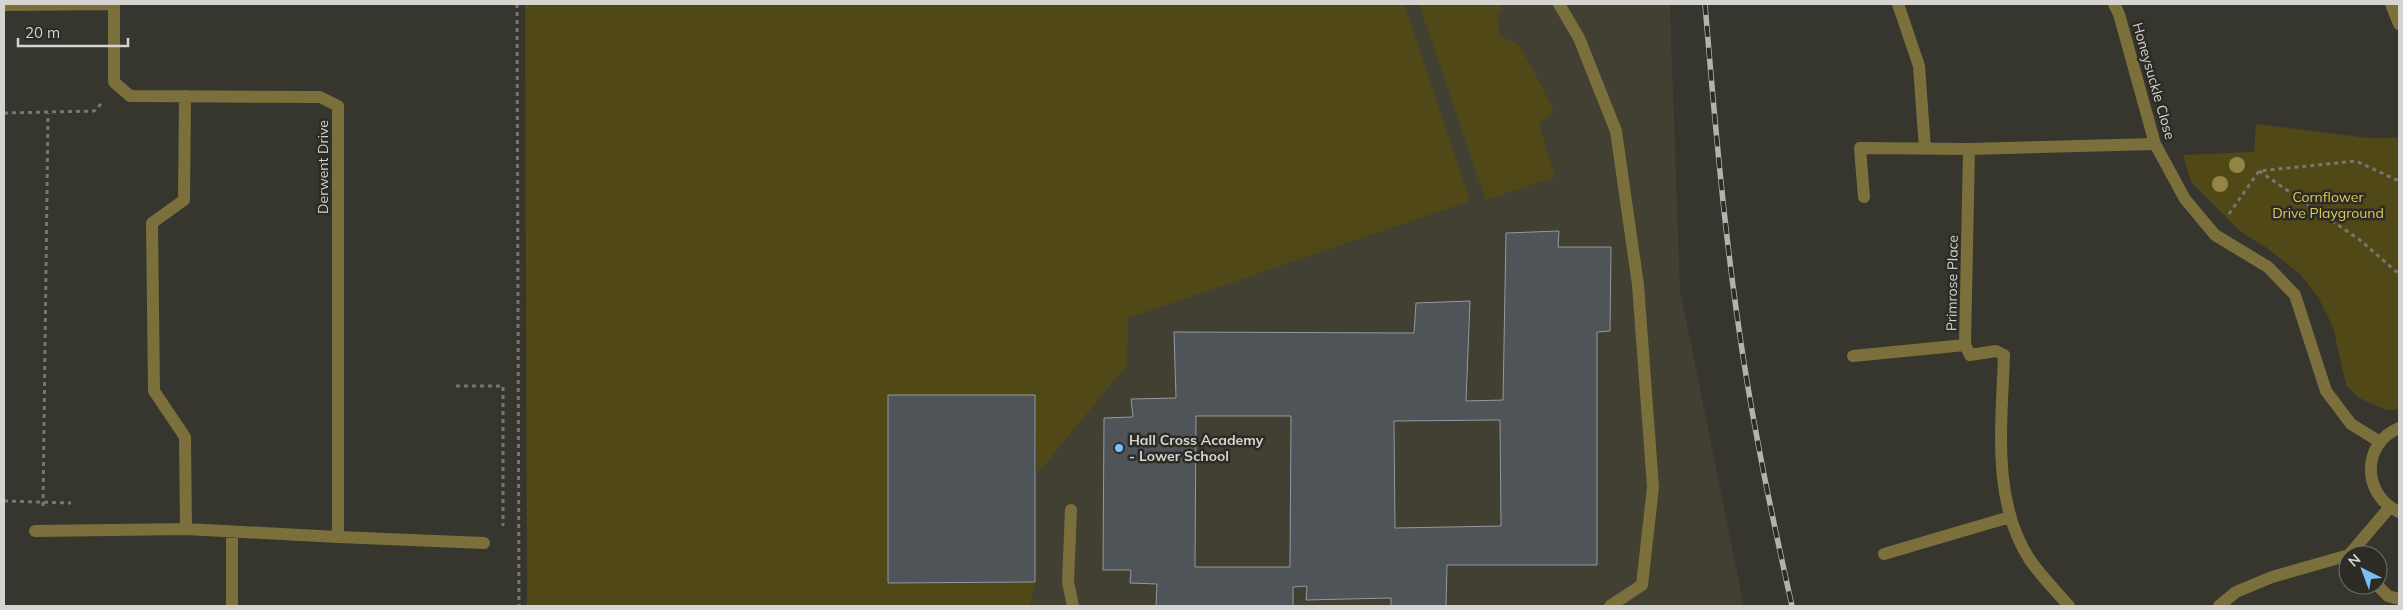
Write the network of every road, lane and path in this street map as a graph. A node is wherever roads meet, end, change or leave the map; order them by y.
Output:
1 (114, 4) edge
2 (517, 4) edge
3 (1559, 4) edge
4 (1898, 4) edge
5 (2114, 4) edge
6 (2391, 4) edge
7 (4, 5) edge
8 (2399, 24) edge
9 (120, 88) junction
10 (185, 96) junction
11 (4, 113) edge
12 (48, 113) junction
13 (2155, 144) junction
14 (1925, 149) junction
15 (1970, 149) junction
16 (2259, 171) junction
17 (2399, 181) edge
18 (1864, 197) dead end
19 (2215, 235) junction
20 (2399, 274) edge
21 (1965, 345) junction
22 (1852, 356) dead end
23 (456, 386) dead end
24 (2399, 428) edge
25 (2380, 442) junction
26 (1071, 510) dead end
27 (2394, 510) edge
28 (2010, 518) junction
29 (186, 529) junction
30 (39, 531) joint
31 (232, 533) junction
32 (338, 537) junction
33 (484, 544) joint
34 (2359, 545) edge
35 (1884, 554) dead end
36 (2338, 558) edge
37 (2387, 595) edge
38 (2399, 600) edge
39 (232, 606) edge
40 (519, 606) edge
41 (1074, 606) edge
42 (1610, 606) edge
43 (2069, 606) edge
44 (2219, 606) edge

1 - 7 street
1 - 9 street
2 - 40 path
3 - 42 street
4 - 14 street
5 - 13 street, Honeysuckle Close
6 - 8 street
9 - 10 street, Derwent Drive
9 - 12 path
10 - 29 street
10 - 32 street, Derwent Drive
11 - 12 path
12 - 30 path
13 - 15 street
13 - 19 street, Honeysuckle Close
14 - 15 street
14 - 18 street
15 - 21 street, Primrose Place
16 - 17 path
16 - 19 path
16 - 20 path
19 - 25 street, Honeysuckle Close
21 - 22 street
21 - 28 street, Primrose Place
23 - 33 path
24 - 25 street
25 - 27 street
26 - 41 street
27 - 34 street
28 - 35 street
28 - 43 street, Primrose Place
29 - 30 street
29 - 31 street
31 - 32 street
31 - 39 street
32 - 33 street
36 - 44 street
37 - 38 street

